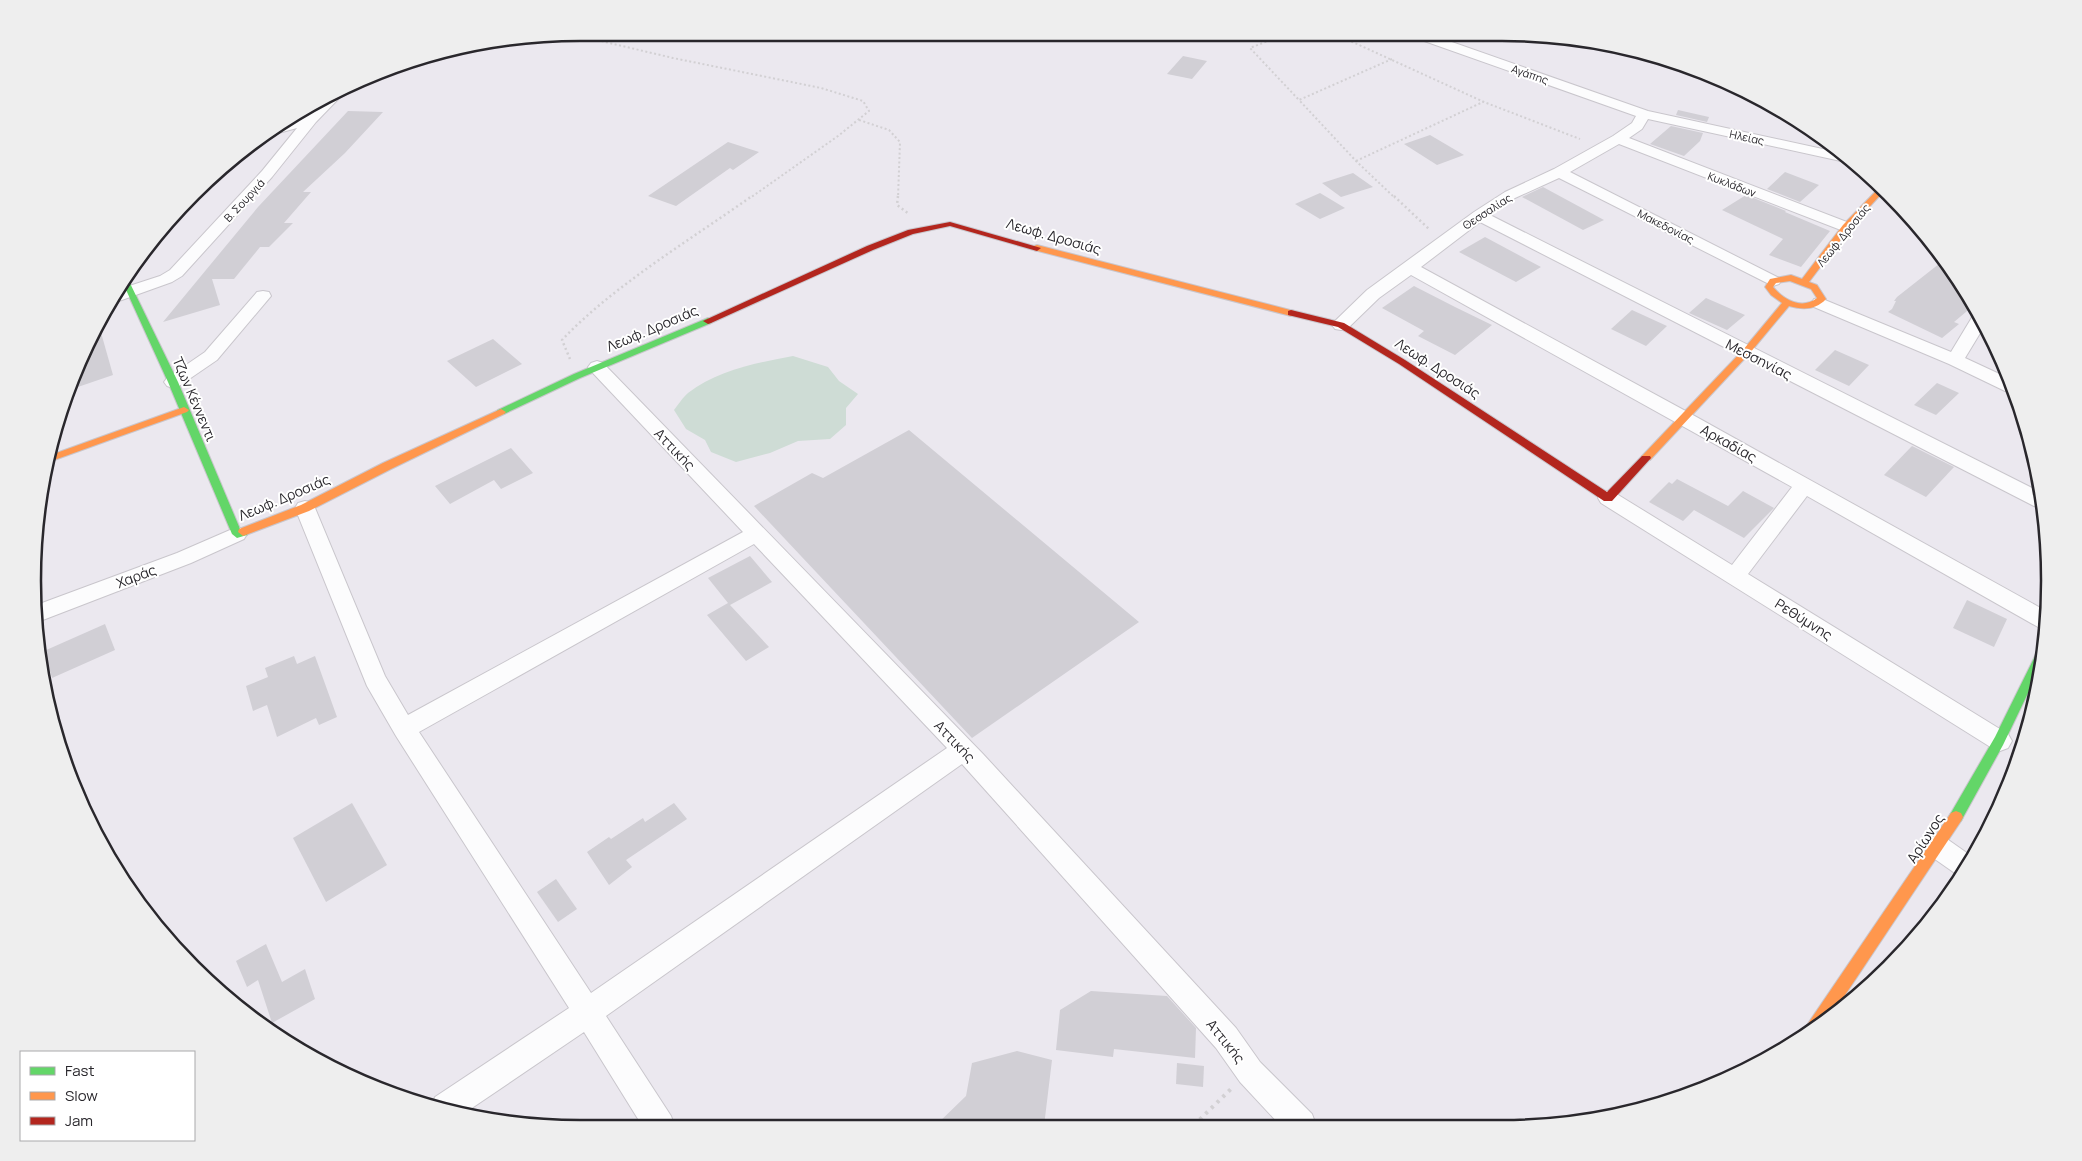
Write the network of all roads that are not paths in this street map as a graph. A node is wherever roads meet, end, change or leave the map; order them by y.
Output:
1 (1437, 41) edge
2 (323, 107) edge
3 (1644, 114) junction
4 (311, 119) junction
5 (293, 124) edge
6 (1618, 139) junction
7 (1834, 156) edge
8 (1559, 172) junction
9 (1877, 194) edge
10 (1479, 215) junction
11 (1846, 227) junction
12 (1410, 268) junction
13 (1773, 281) junction
14 (1805, 282) junction
15 (130, 284) edge
16 (129, 286) edge
17 (263, 296) dead end
18 (1820, 302) junction
19 (1787, 303) junction
20 (1976, 325) edge
21 (1341, 326) junction
22 (1746, 352) junction
23 (1955, 360) junction
24 (587, 372) junction
25 (173, 382) junction
26 (2003, 383) edge
27 (184, 410) junction
28 (1684, 418) junction
29 (56, 457) edge
30 (1804, 485) junction
31 (2034, 497) edge
32 (1608, 498) junction
33 (305, 508) junction
34 (237, 534) junction
35 (756, 534) junction
36 (1735, 576) junction
37 (42, 612) edge
38 (2040, 618) edge
39 (2032, 674) edge
40 (404, 729) junction
41 (2000, 741) junction
42 (963, 750) junction
43 (1938, 847) junction
44 (1961, 863) edge
45 (588, 1012) junction
46 (1824, 1012) edge
47 (452, 1104) edge
48 (656, 1120) edge
49 (1296, 1120) edge

1 - 3 street, Αγάπης
2 - 4 street, Β. Σουργιά
3 - 6 street, Θεσσαλίας
3 - 7 street, Ηλείας
4 - 5 street
4 - 15 street, Β. Σουργιά
6 - 8 street, Θεσσαλίας
6 - 11 street, Κυκλάδων
8 - 10 street, Θεσσαλίας
8 - 13 street, Μακεδονίας
9 - 11 street, Λεωφ. Δροσιάς
10 - 12 street, Θεσσαλίας
10 - 22 street, Μεσσηνίας
11 - 14 street, Λεωφ. Δροσιάς
12 - 21 street, Θεσσαλίας
12 - 28 street, Αρκαδίας
13 - 14 street
13 - 19 street
14 - 18 street
16 - 25 street, Τζων Κέννεντι
17 - 25 street
18 - 19 street
18 - 23 street
19 - 22 street
20 - 23 street
21 - 24 street, Λεωφ. Δροσιάς
21 - 32 street, Λεωφ. Δροσιάς
22 - 28 street
22 - 31 street, Μεσσηνίας
23 - 26 street
24 - 33 street, Λεωφ. Δροσιάς
24 - 35 street, Αττικής
25 - 27 street, Τζων Κέννεντι
27 - 29 street
27 - 34 street, Τζων Κέννεντι
28 - 30 street, Αρκαδίας
28 - 32 street
30 - 36 street
30 - 38 street, Αρκαδίας
32 - 36 street, Ρεθύμνης
33 - 34 street, Λεωφ. Δροσιάς
33 - 40 street
34 - 37 street, Χαράς
35 - 40 street
35 - 42 street, Αττικής
36 - 41 street, Ρεθύμνης
39 - 41 street, Αρίωνος
40 - 45 street
41 - 43 street, Αρίωνος
42 - 45 street
42 - 49 street, Αττικής
43 - 44 street
43 - 46 street, Αρίωνος
45 - 47 street
45 - 48 street

